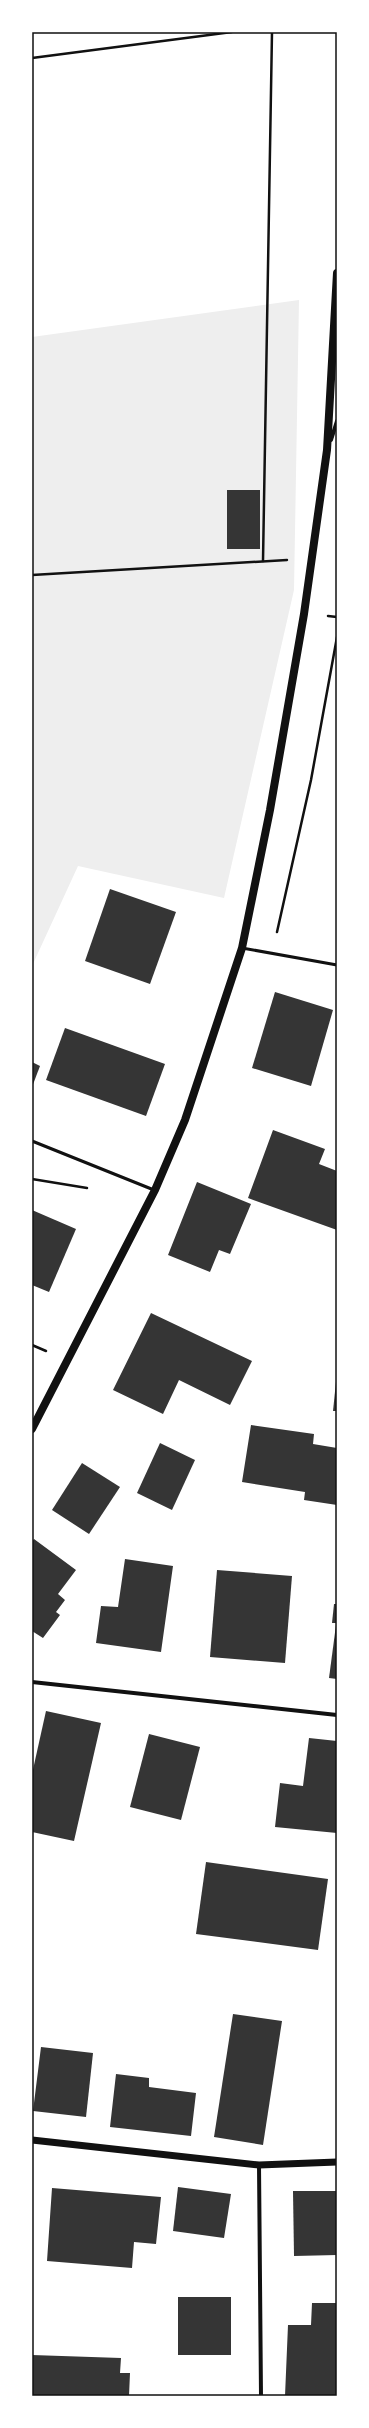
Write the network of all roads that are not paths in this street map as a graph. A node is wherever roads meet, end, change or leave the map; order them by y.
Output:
1 (337, 273) edge
2 (337, 421) edge
3 (327, 450) junction
4 (242, 948) junction
5 (337, 965) edge
6 (32, 1141) edge
7 (155, 1190) junction
8 (32, 1429) edge
9 (32, 1682) edge
10 (337, 1715) edge
11 (32, 2140) edge
12 (337, 2162) edge
13 (259, 2165) junction
14 (261, 2396) edge

1 - 3 main road
2 - 3 street
3 - 4 main road
4 - 5 lane
4 - 7 main road
6 - 7 lane
7 - 8 main road
9 - 10 street
11 - 13 street
12 - 13 street
13 - 14 street

